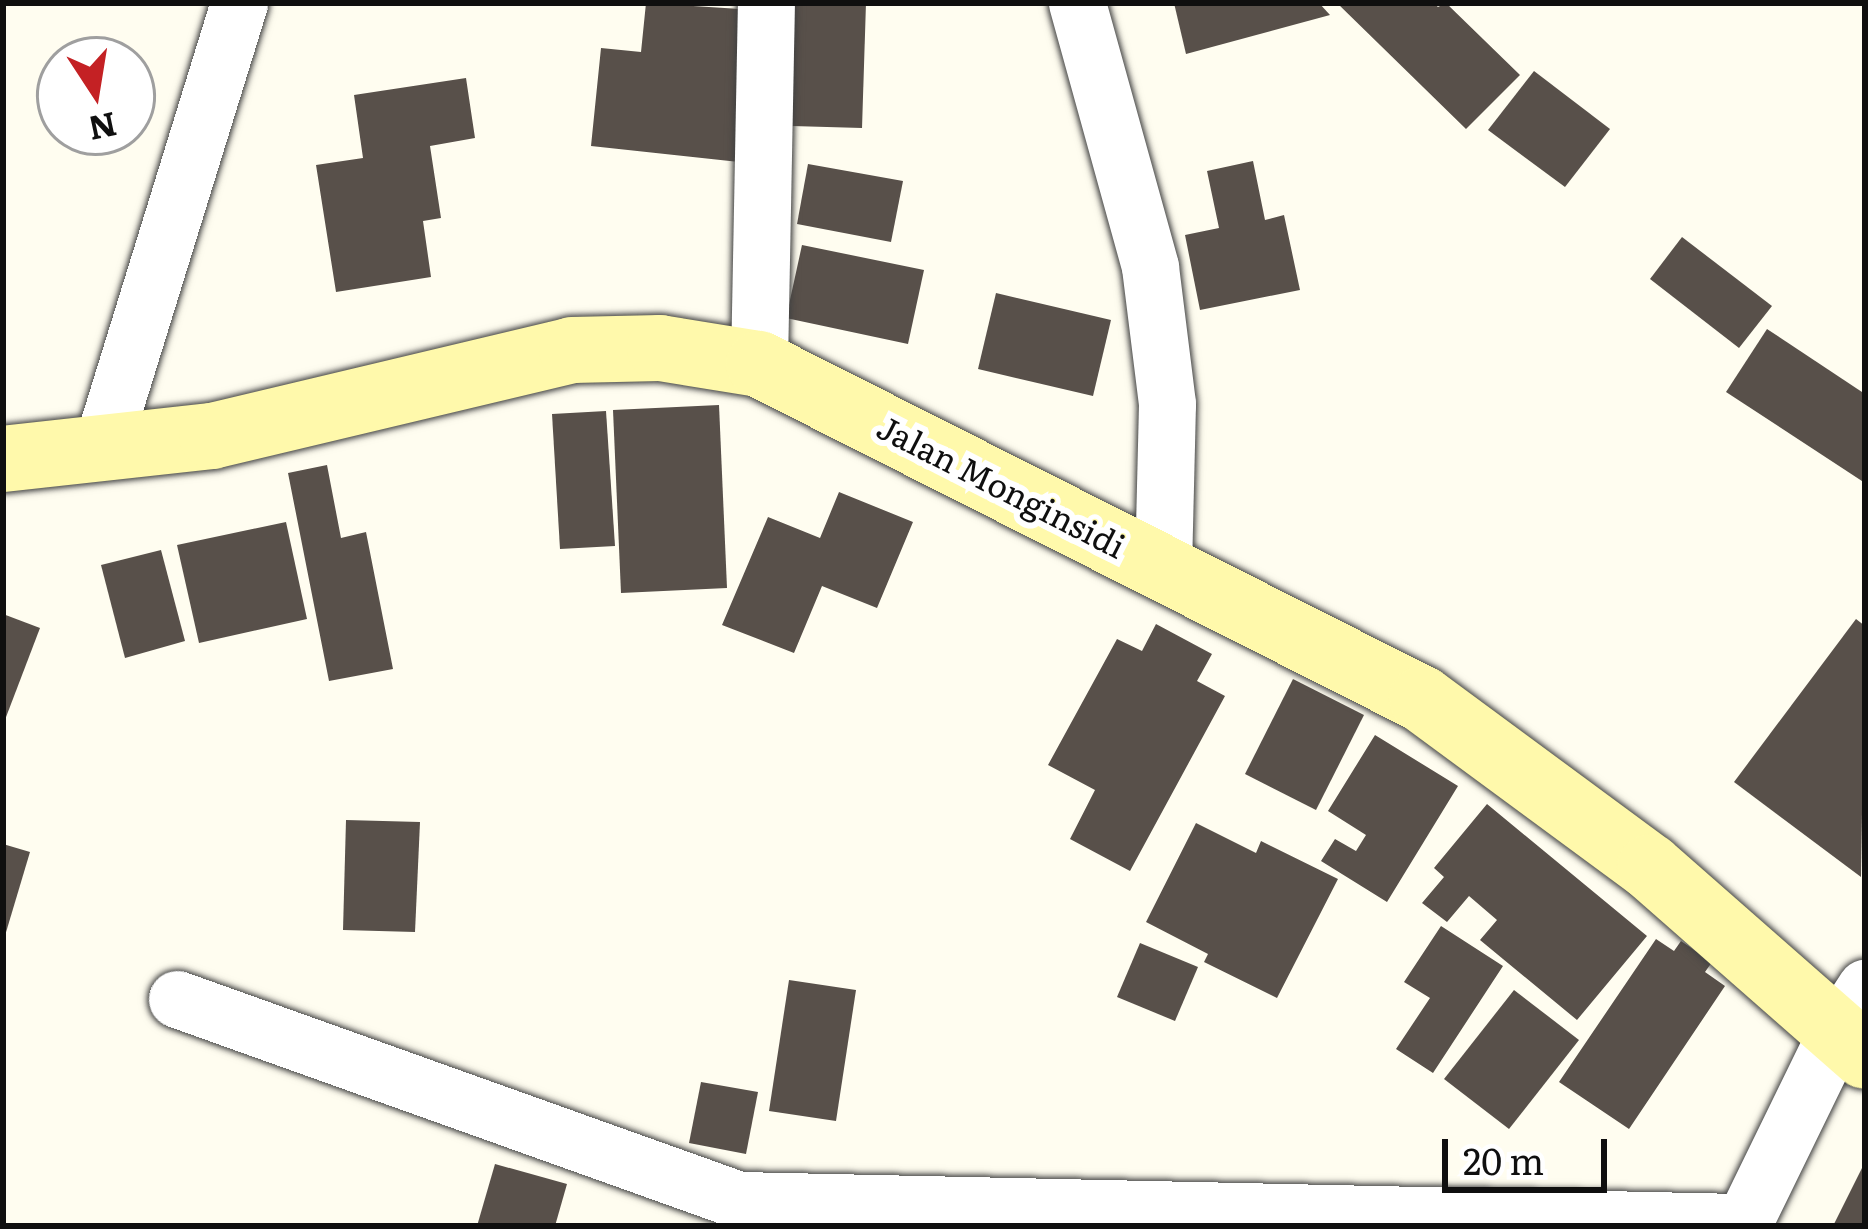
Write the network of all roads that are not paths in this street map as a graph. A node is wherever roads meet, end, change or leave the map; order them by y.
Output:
1 (239, 3) edge
2 (766, 3) edge
3 (1076, 3) edge
4 (759, 364) junction
5 (101, 449) junction
6 (3, 459) edge
7 (1163, 568) junction
8 (178, 999) dead end
9 (1855, 1026) edge
10 (739, 1213) edge
11 (1742, 1224) edge

1 - 5 street
2 - 4 street
3 - 7 street
4 - 5 street, Jalan Monginsidi
4 - 7 street, Jalan Monginsidi
5 - 6 street, Jalan Monginsidi
7 - 9 street, Jalan Monginsidi
8 - 10 street
9 - 11 street
10 - 11 street

